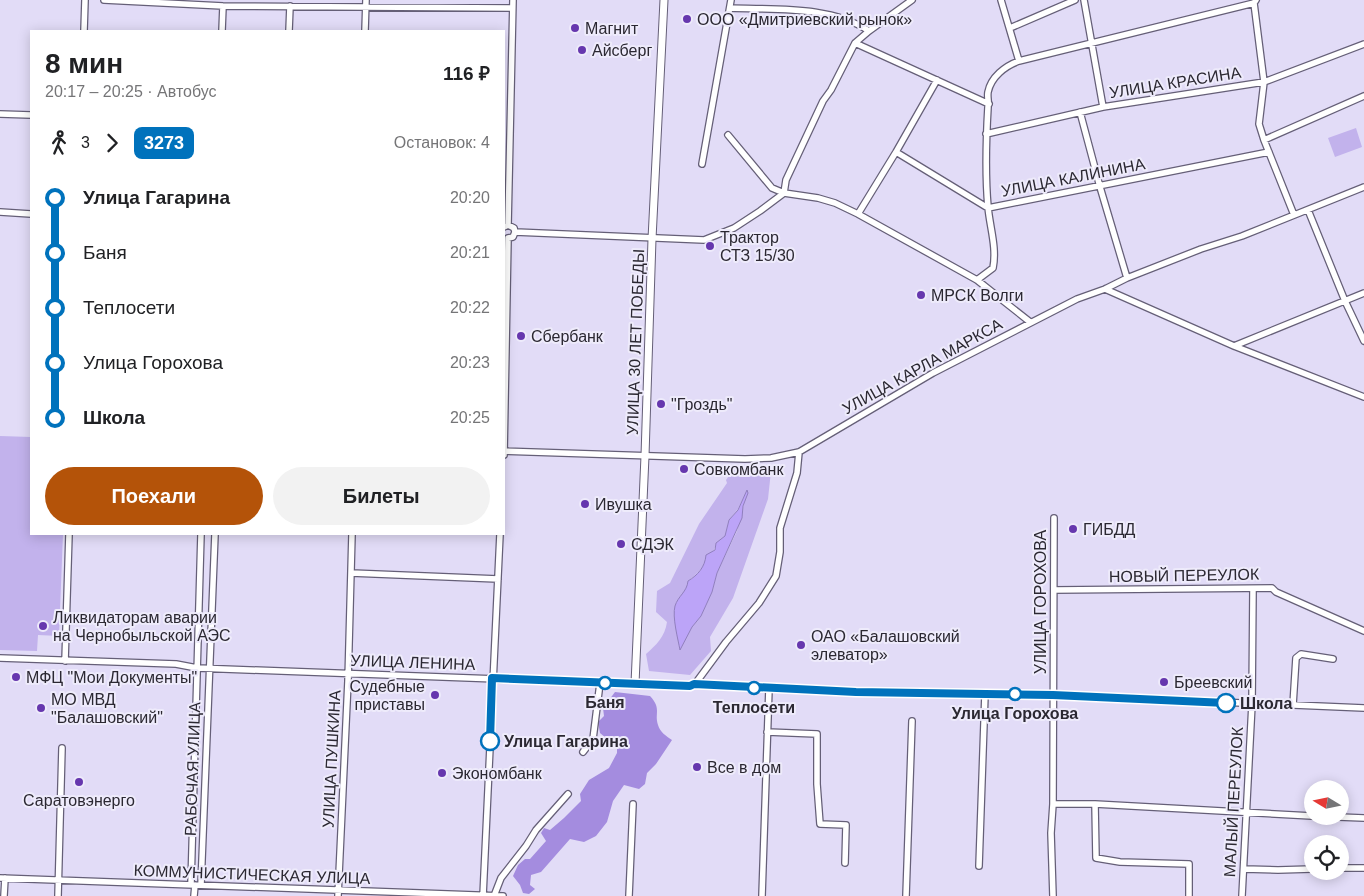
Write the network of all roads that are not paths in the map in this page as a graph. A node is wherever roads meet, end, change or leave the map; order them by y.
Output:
1 (85, 0) edge
2 (104, 0) edge
3 (366, 0) edge
4 (513, 0) edge
5 (664, 0) edge
6 (731, 0) edge
7 (912, 0) edge
8 (1000, 0) edge
9 (1074, 0) edge
10 (1084, 0) edge
11 (159, 1) edge
12 (1255, 2) edge
13 (223, 6) junction
14 (290, 6) junction
15 (366, 7) junction
16 (512, 8) junction
17 (730, 8) junction
18 (1010, 28) junction
19 (84, 30) edge
20 (222, 30) edge
21 (289, 30) edge
22 (365, 30) edge
23 (869, 31) junction
24 (1092, 43) junction
25 (855, 44) junction
26 (1364, 44) edge
27 (1019, 61) junction
28 (937, 80) junction
29 (1264, 82) junction
30 (1364, 96) edge
31 (989, 104) junction
32 (1103, 107) junction
33 (1080, 112) junction
34 (0, 114) edge
35 (30, 115) edge
36 (986, 134) junction
37 (728, 135) dead end
38 (1264, 140) junction
39 (896, 152) junction
40 (1268, 152) junction
41 (702, 164) dead end
42 (1100, 187) junction
43 (1364, 187) edge
44 (784, 193) junction
45 (988, 208) junction
46 (1308, 210) junction
47 (0, 212) edge
48 (30, 214) edge
49 (858, 214) junction
50 (1294, 215) junction
51 (506, 226) edge
52 (515, 232) junction
53 (506, 237) edge
54 (652, 239) junction
55 (1127, 278) junction
56 (977, 280) junction
57 (1105, 289) junction
58 (1364, 293) edge
59 (1345, 301) junction
60 (1030, 322) junction
61 (1364, 341) edge
62 (505, 344) edge
63 (1234, 346) junction
64 (1364, 397) edge
65 (505, 450) edge
66 (799, 452) junction
67 (645, 456) junction
68 (1054, 518) dead end
69 (69, 535) edge
70 (202, 535) edge
71 (214, 535) edge
72 (352, 535) edge
73 (500, 535) edge
74 (351, 573) junction
75 (498, 579) junction
76 (1253, 589) junction
77 (1054, 590) junction
78 (1364, 631) edge
79 (0, 658) edge
80 (1333, 659) dead end
81 (65, 661) junction
82 (198, 668) junction
83 (210, 668) junction
84 (349, 673) junction
85 (492, 678) junction
86 (600, 683) junction
87 (635, 684) junction
88 (694, 684) junction
89 (769, 688) junction
90 (985, 694) junction
91 (1053, 695) junction
92 (1252, 704) junction
93 (1293, 705) junction
94 (1364, 708) edge
95 (912, 721) dead end
96 (767, 732) junction
97 (62, 748) dead end
98 (584, 752) dead end
99 (568, 794) dead end
100 (634, 804) dead end
101 (1053, 804) junction
102 (1095, 804) junction
103 (1247, 814) junction
104 (1304, 816) edge
105 (1349, 817) edge
106 (1364, 818) edge
107 (845, 863) dead end
108 (979, 866) dead end
109 (1349, 868) edge
110 (1364, 868) edge
111 (1244, 869) junction
112 (1304, 869) edge
113 (2, 878) edge
114 (59, 879) junction
115 (196, 885) junction
116 (338, 894) edge
117 (4, 896) edge
118 (58, 896) edge
119 (194, 896) edge
120 (484, 896) edge
121 (494, 896) edge
122 (503, 896) edge
123 (629, 896) edge
124 (762, 896) edge
125 (906, 896) edge
126 (1053, 896) edge
127 (1189, 896) edge
128 (1242, 896) edge

1 - 19 street
2 - 11 street
3 - 15 street
4 - 16 street
5 - 54 main road, УЛИЦА 30 ЛЕТ ПОБЕДЫ
6 - 17 street
7 - 23 street
8 - 18 street
9 - 18 street
10 - 24 street
11 - 13 street
12 - 24 street
12 - 29 street
13 - 14 street
13 - 20 street
14 - 15 street
14 - 21 street
15 - 16 street
15 - 22 street
16 - 51 street
17 - 23 street
17 - 41 street
18 - 27 street
23 - 25 street
24 - 27 street
24 - 32 street
25 - 28 street
25 - 44 street
26 - 29 street, УЛИЦА КРАСИНА
27 - 31 street
28 - 31 street
28 - 39 street
29 - 32 street, УЛИЦА КРАСИНА
29 - 38 street
30 - 38 street
31 - 36 street
32 - 33 street, УЛИЦА КРАСИНА
33 - 36 street, УЛИЦА КРАСИНА
33 - 42 street
34 - 35 street
36 - 45 street
37 - 44 street
38 - 40 street
39 - 45 street, УЛИЦА КАЛИНИНА
39 - 49 street
40 - 42 street, УЛИЦА КАЛИНИНА
40 - 50 street
42 - 45 street, УЛИЦА КАЛИНИНА
42 - 55 street
43 - 46 street, УЛИЦА КАРЛА МАРКСА
44 - 49 street
44 - 54 street
45 - 56 street
46 - 50 street, УЛИЦА КАРЛА МАРКСА
46 - 59 street
47 - 48 street
49 - 56 street
50 - 55 street, УЛИЦА КАРЛА МАРКСА
51 - 52 street
52 - 53 street
52 - 54 street
53 - 62 street
54 - 67 main road, УЛИЦА 30 ЛЕТ ПОБЕДЫ
55 - 57 street, УЛИЦА КАРЛА МАРКСА
56 - 60 street
57 - 60 street, УЛИЦА КАРЛА МАРКСА
57 - 63 street
58 - 59 street
59 - 61 street
59 - 63 street
60 - 66 street, УЛИЦА КАРЛА МАРКСА
63 - 64 street
65 - 67 street, УЛИЦА КАРЛА МАРКСА
66 - 67 street, УЛИЦА КАРЛА МАРКСА
66 - 88 street
67 - 87 main road, УЛИЦА 30 ЛЕТ ПОБЕДЫ
68 - 77 street, УЛИЦА ГОРОХОВА
69 - 81 street
70 - 82 street, РАБОЧАЯ УЛИЦА
71 - 83 street, РАБОЧАЯ УЛИЦА
72 - 74 street, УЛИЦА ПУШКИНА
73 - 75 street
74 - 75 street
74 - 84 street, УЛИЦА ПУШКИНА
75 - 85 street
76 - 77 street, НОВЫЙ ПЕРЕУЛОК
76 - 78 street, НОВЫЙ ПЕРЕУЛОК
76 - 92 street, МАЛЫЙ ПЕРЕУЛОК
77 - 91 street, УЛИЦА ГОРОХОВА
79 - 81 street, УЛИЦА ЛЕНИНА
80 - 93 street
81 - 82 street, УЛИЦА ЛЕНИНА
82 - 83 street, УЛИЦА ЛЕНИНА
82 - 115 street, РАБОЧАЯ УЛИЦА
83 - 84 street, УЛИЦА ЛЕНИНА
83 - 115 street, РАБОЧАЯ УЛИЦА
84 - 85 street, УЛИЦА ЛЕНИНА
84 - 116 street, УЛИЦА ПУШКИНА
85 - 86 street, УЛИЦА ЛЕНИНА
85 - 120 street
86 - 87 street, УЛИЦА ЛЕНИНА
86 - 98 street
87 - 88 street, УЛИЦА ЛЕНИНА
88 - 89 street, УЛИЦА ЛЕНИНА
89 - 90 street, УЛИЦА ЛЕНИНА
89 - 96 street
90 - 91 street, УЛИЦА ЛЕНИНА
90 - 108 street
91 - 92 street, УЛИЦА ЛЕНИНА
91 - 101 street, УЛИЦА ГОРОХОВА
92 - 93 street, УЛИЦА ЛЕНИНА
92 - 103 street, МАЛЫЙ ПЕРЕУЛОК
93 - 94 street, УЛИЦА ЛЕНИНА
95 - 125 street
96 - 107 street
96 - 124 street
97 - 114 street
99 - 121 street
100 - 123 street
101 - 102 street
101 - 126 street, УЛИЦА ГОРОХОВА
102 - 103 street
102 - 127 street
103 - 104 street
103 - 111 street, МАЛЫЙ ПЕРЕУЛОК
105 - 106 street
109 - 110 street
111 - 112 street
111 - 128 street, МАЛЫЙ ПЕРЕУЛОК
113 - 114 street, КОММУНИСТИЧЕСКАЯ УЛИЦА
113 - 117 street
114 - 115 street, КОММУНИСТИЧЕСКАЯ УЛИЦА
114 - 118 street
115 - 116 street, КОММУНИСТИЧЕСКАЯ УЛИЦА
115 - 119 street
116 - 120 street, КОММУНИСТИЧЕСКАЯ УЛИЦА
120 - 121 street, КОММУНИСТИЧЕСКАЯ УЛИЦА
121 - 122 street, КОММУНИСТИЧЕСКАЯ УЛИЦА

